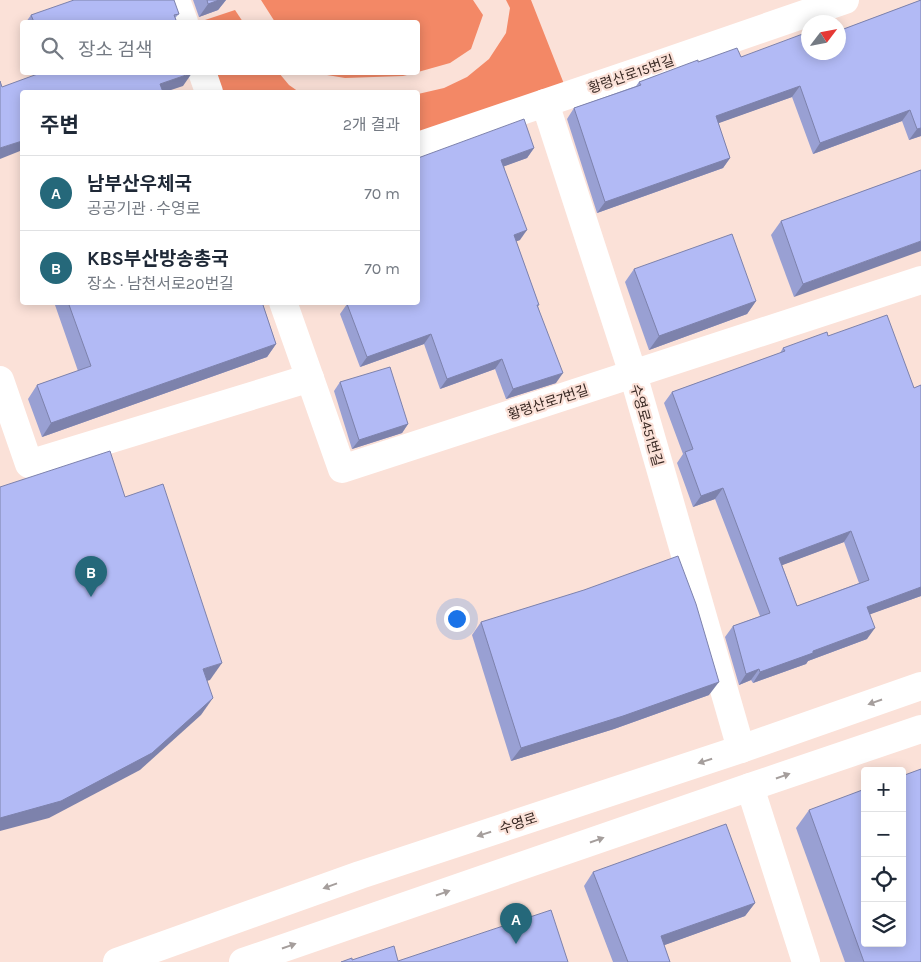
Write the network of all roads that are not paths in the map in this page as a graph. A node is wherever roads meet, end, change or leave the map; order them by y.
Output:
1 (176, 0) edge
2 (844, 0) edge
3 (183, 20) edge
4 (203, 75) edge
5 (208, 90) edge
6 (545, 104) junction
7 (420, 145) edge
8 (921, 280) edge
9 (284, 305) edge
10 (633, 374) junction
11 (310, 378) junction
12 (0, 380) edge
13 (921, 686) edge
14 (921, 729) edge
15 (741, 749) junction
16 (750, 787) junction
17 (117, 962) edge
18 (243, 962) edge
19 (806, 962) edge

1 - 3 street
2 - 6 street, 황령산로15번길
4 - 5 street
6 - 7 street, 황령산로15번길
6 - 10 street, 수영로451번길
8 - 10 street, 황령산로7번길
9 - 11 street, 황령산로7번길
10 - 11 street, 황령산로7번길
10 - 15 street, 수영로451번길
11 - 12 street
13 -> 15 street, 수영로
16 -> 14 street
15 -> 17 street, 수영로
18 -> 16 street
16 - 19 street

